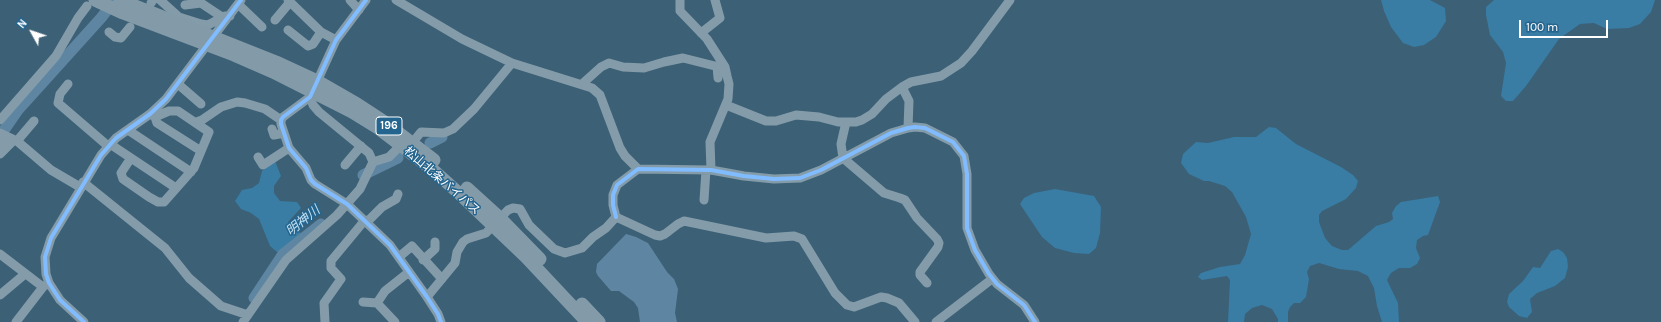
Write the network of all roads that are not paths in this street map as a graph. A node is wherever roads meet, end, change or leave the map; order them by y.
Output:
1 (350, 0) edge
2 (366, 0) edge
3 (396, 0) edge
4 (680, 0) edge
5 (715, 0) edge
6 (1010, 0) edge
7 (155, 1) edge
8 (289, 1) edge
9 (240, 2) edge
10 (94, 3) edge
11 (124, 6) edge
12 (359, 10) junction
13 (226, 17) junction
14 (188, 20) junction
15 (275, 20) dead end
16 (130, 27) dead end
17 (262, 27) dead end
18 (288, 30) dead end
19 (109, 32) dead end
20 (321, 32) junction
21 (701, 33) junction
22 (336, 40) junction
23 (211, 41) junction
24 (512, 63) junction
25 (720, 65) junction
26 (718, 78) dead end
27 (68, 84) dead end
28 (178, 84) junction
29 (582, 84) junction
30 (902, 87) junction
31 (313, 90) junction
32 (201, 104) dead end
33 (726, 105) junction
34 (153, 116) junction
35 (0, 120) edge
36 (281, 120) junction
37 (34, 121) dead end
38 (196, 122) junction
39 (846, 122) junction
40 (908, 128) junction
41 (272, 129) dead end
42 (128, 130) junction
43 (284, 133) junction
44 (9, 137) edge
45 (407, 144) junction
46 (0, 145) edge
47 (109, 145) junction
48 (361, 146) junction
49 (289, 148) junction
50 (201, 151) junction
51 (0, 154) edge
52 (258, 157) dead end
53 (131, 158) junction
54 (843, 158) junction
55 (345, 165) dead end
56 (371, 168) junction
57 (638, 169) junction
58 (709, 170) junction
59 (191, 172) junction
60 (82, 185) junction
61 (176, 188) junction
62 (398, 194) dead end
63 (704, 200) dead end
64 (348, 204) junction
65 (616, 217) junction
66 (366, 221) junction
67 (496, 221) junction
68 (435, 242) dead end
69 (1, 256) edge
70 (399, 258) junction
71 (423, 260) junction
72 (409, 272) junction
73 (25, 274) junction
74 (992, 278) junction
75 (442, 279) junction
76 (927, 283) dead end
77 (46, 285) junction
78 (0, 295) edge
79 (427, 297) junction
80 (363, 302) dead end
81 (377, 303) junction
82 (245, 319) edge
83 (16, 322) edge
84 (84, 322) edge
85 (325, 322) edge
86 (395, 322) edge
87 (440, 322) edge
88 (587, 322) edge
89 (599, 322) edge
90 (915, 322) edge
91 (936, 322) edge
92 (1035, 322) edge

1 - 12 street
2 - 12 street
3 - 24 street
4 - 21 street
5 - 21 street
6 - 30 street
7 - 14 street
8 - 15 street
8 - 20 street
9 - 13 street
9 - 17 street
10 - 11 highway, 松山北条バイパス / 196
10 - 35 street
11 - 23 highway, 松山北条バイパス / 196
12 - 22 street
13 - 14 street
13 - 14 street
13 - 23 street
16 - 19 street
18 - 20 street
20 - 22 street
21 - 25 street
22 - 31 street
23 - 28 street
23 - 31 highway, 松山北条バイパス / 196
24 - 29 street
24 - 45 street
25 - 26 street
25 - 29 street
25 - 33 street
27 - 47 street
28 - 32 street
28 - 34 street
29 - 57 street
30 - 39 street
30 - 40 street
31 - 36 street
31 - 45 highway, 松山北条バイパス / 196
31 - 48 street
33 - 39 street
33 - 58 street
34 - 38 street
34 - 42 street
34 - 50 street
36 - 38 street
36 - 43 street
37 - 44 street
38 - 50 street
39 - 54 street
40 - 54 street
40 - 74 street
41 - 43 street
42 - 47 street
42 - 59 street
43 - 49 street
44 - 46 street
44 - 51 street
44 - 60 street
45 - 56 street
45 - 67 highway, 松山北条バイパス / 196
47 - 53 street
47 - 60 street
48 - 55 street
48 - 56 street
49 - 52 street
49 - 64 street
50 - 59 street
53 - 61 street
53 - 61 street
54 - 58 street
54 - 76 street
56 - 64 street
57 - 58 street
57 - 65 street
58 - 63 street
59 - 61 street
60 - 77 street
60 - 82 street
62 - 66 street
64 - 66 street
64 - 82 street
65 - 67 street
65 - 90 street
66 - 70 street
66 - 85 street
67 - 75 street
67 - 88 highway, 松山北条バイパス / 196
67 - 89 highway, 松山北条バイパス / 196
68 - 71 street
69 - 73 street
70 - 71 street
70 - 72 street
71 - 75 street
72 - 79 street
72 - 81 street
73 - 77 street
73 - 78 street
74 - 91 street
74 - 92 street
75 - 79 street
77 - 83 street
77 - 84 street
79 - 87 street
80 - 81 street
81 - 86 street

